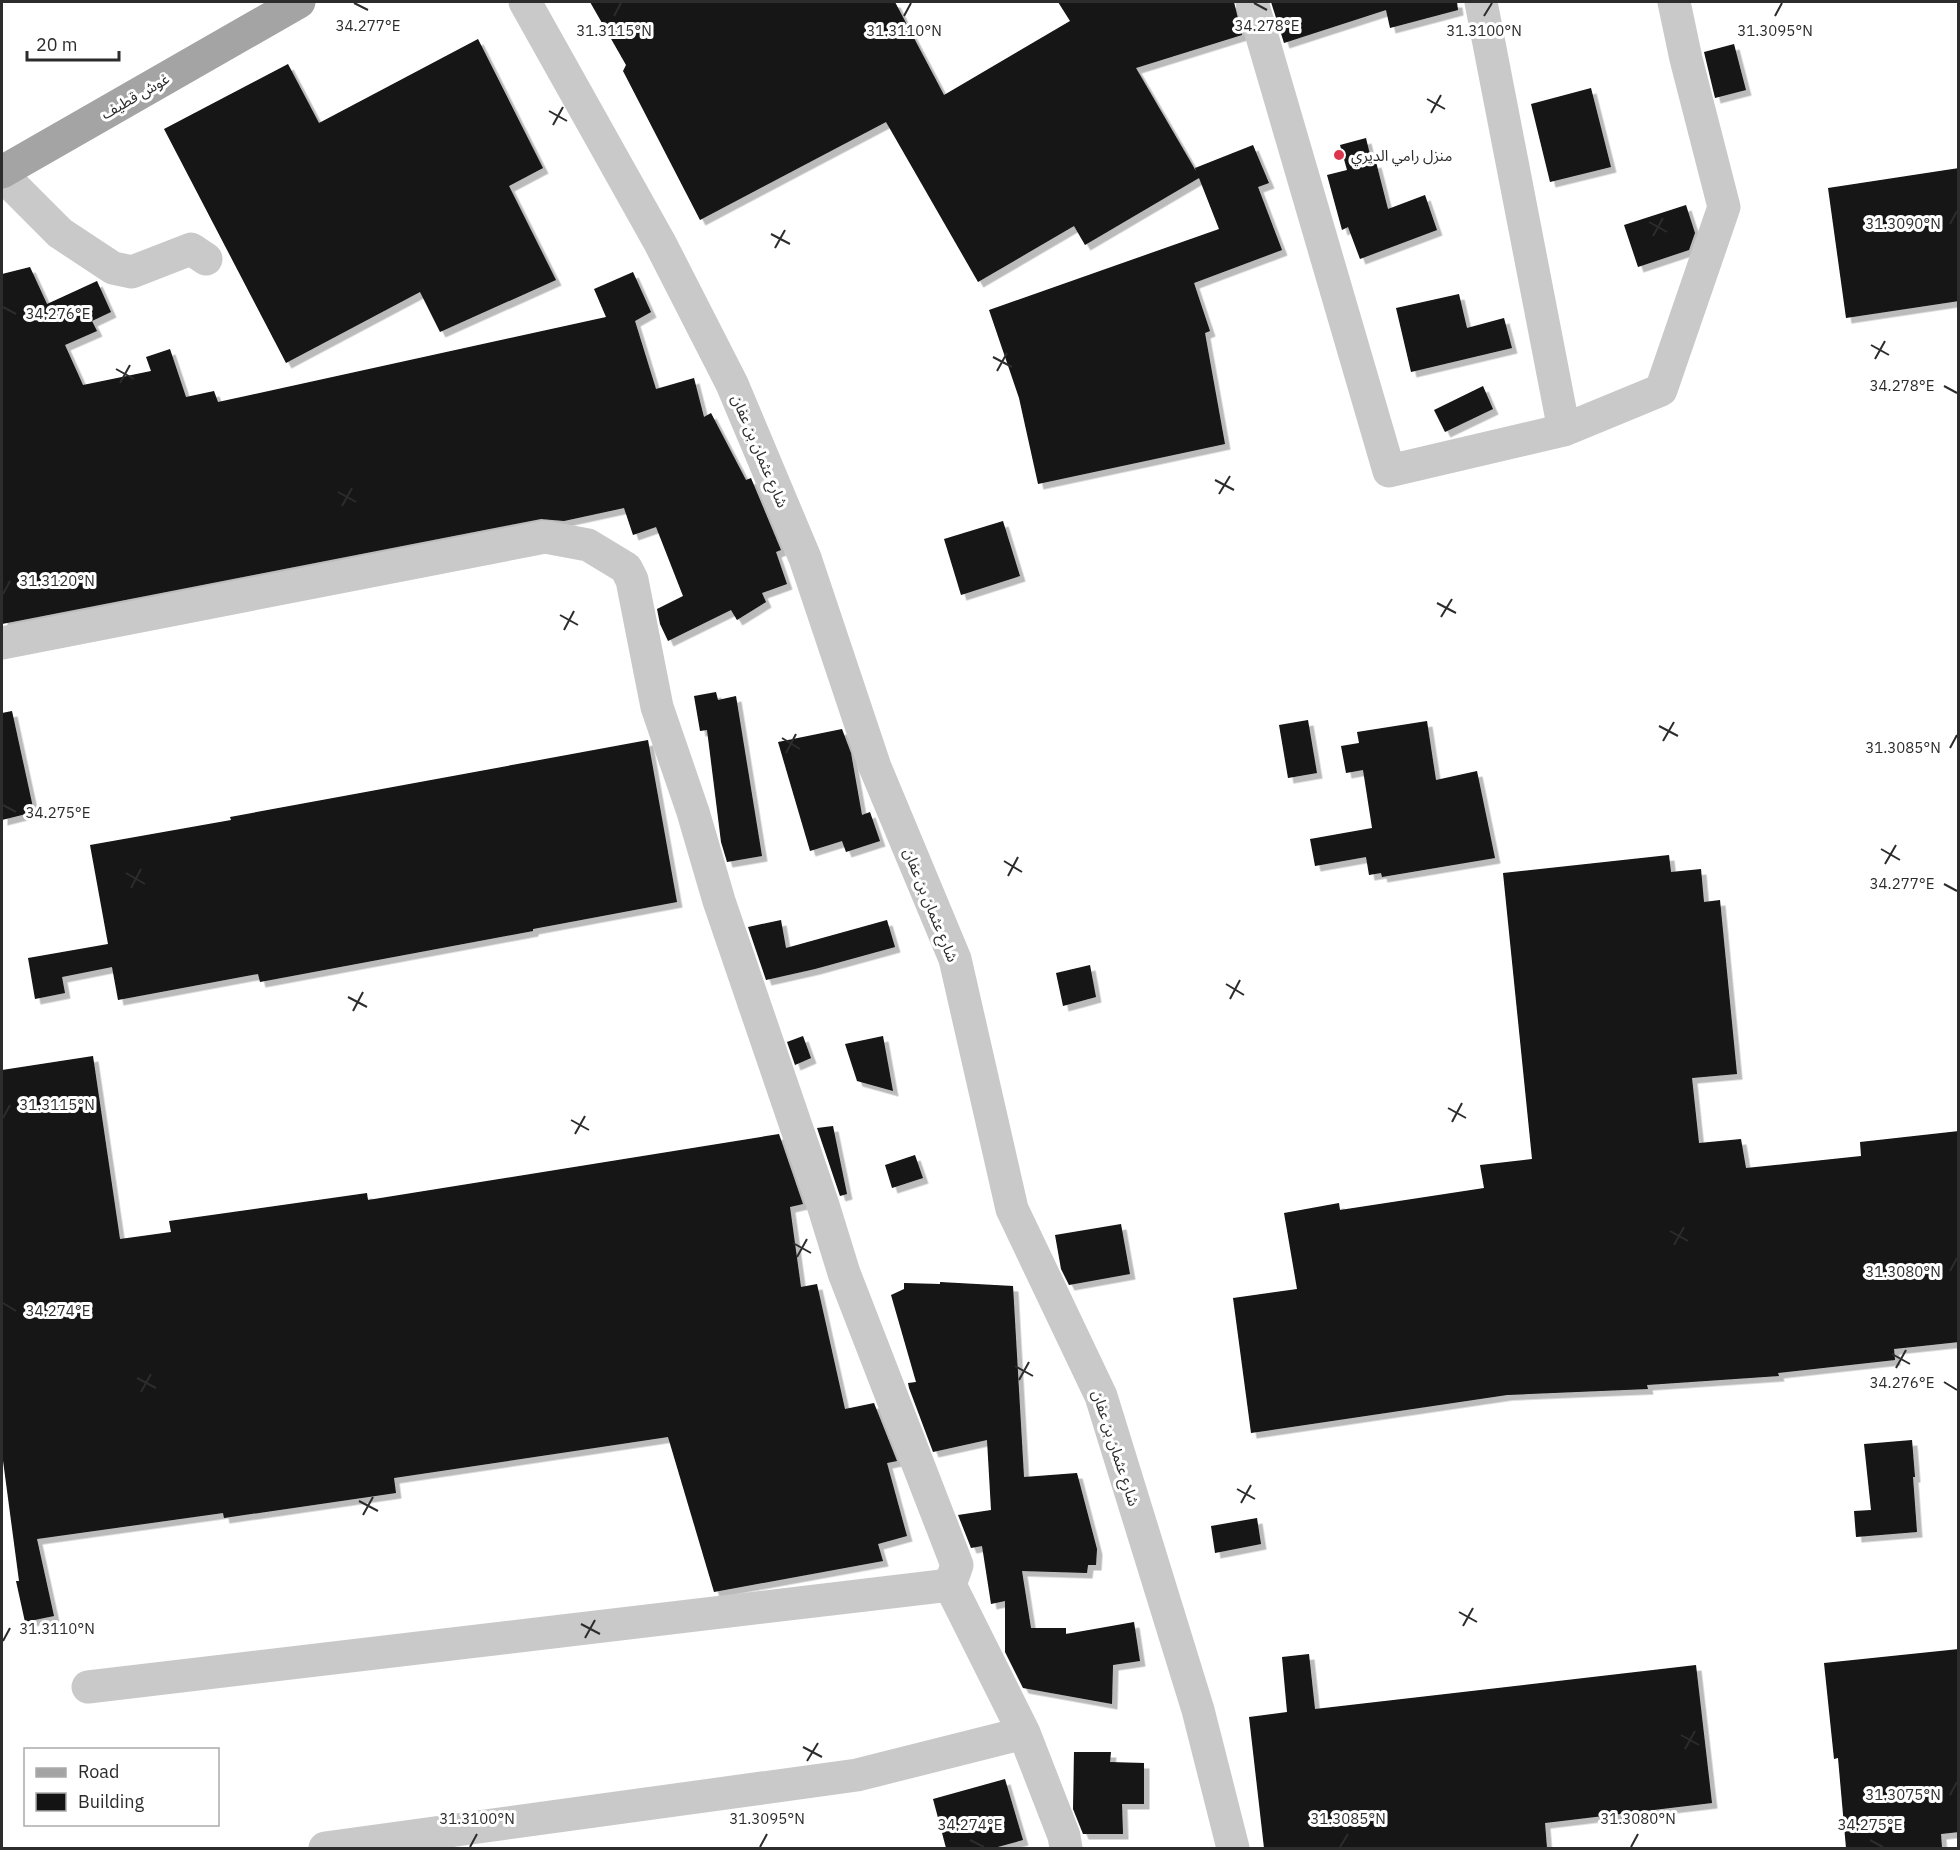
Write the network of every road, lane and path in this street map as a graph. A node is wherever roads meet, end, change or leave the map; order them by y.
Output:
1 (299, 2) edge
2 (525, 2) edge
3 (1252, 2) edge
4 (1481, 2) edge
5 (1674, 2) edge
6 (2, 174) edge
7 (206, 259) dead end
8 (1564, 430) junction
9 (2, 643) edge
10 (950, 1585) junction
11 (88, 1687) dead end
12 (1024, 1733) junction
13 (325, 1848) edge
14 (1066, 1848) edge
15 (1233, 1848) edge

1 - 6 main road, غوش قطيف
2 - 15 street, شارع عثمان بن عفان
3 - 8 street
4 - 8 street
5 - 8 street
6 - 7 street
9 - 10 street
10 - 11 street
10 - 12 street
12 - 13 street
12 - 14 street

